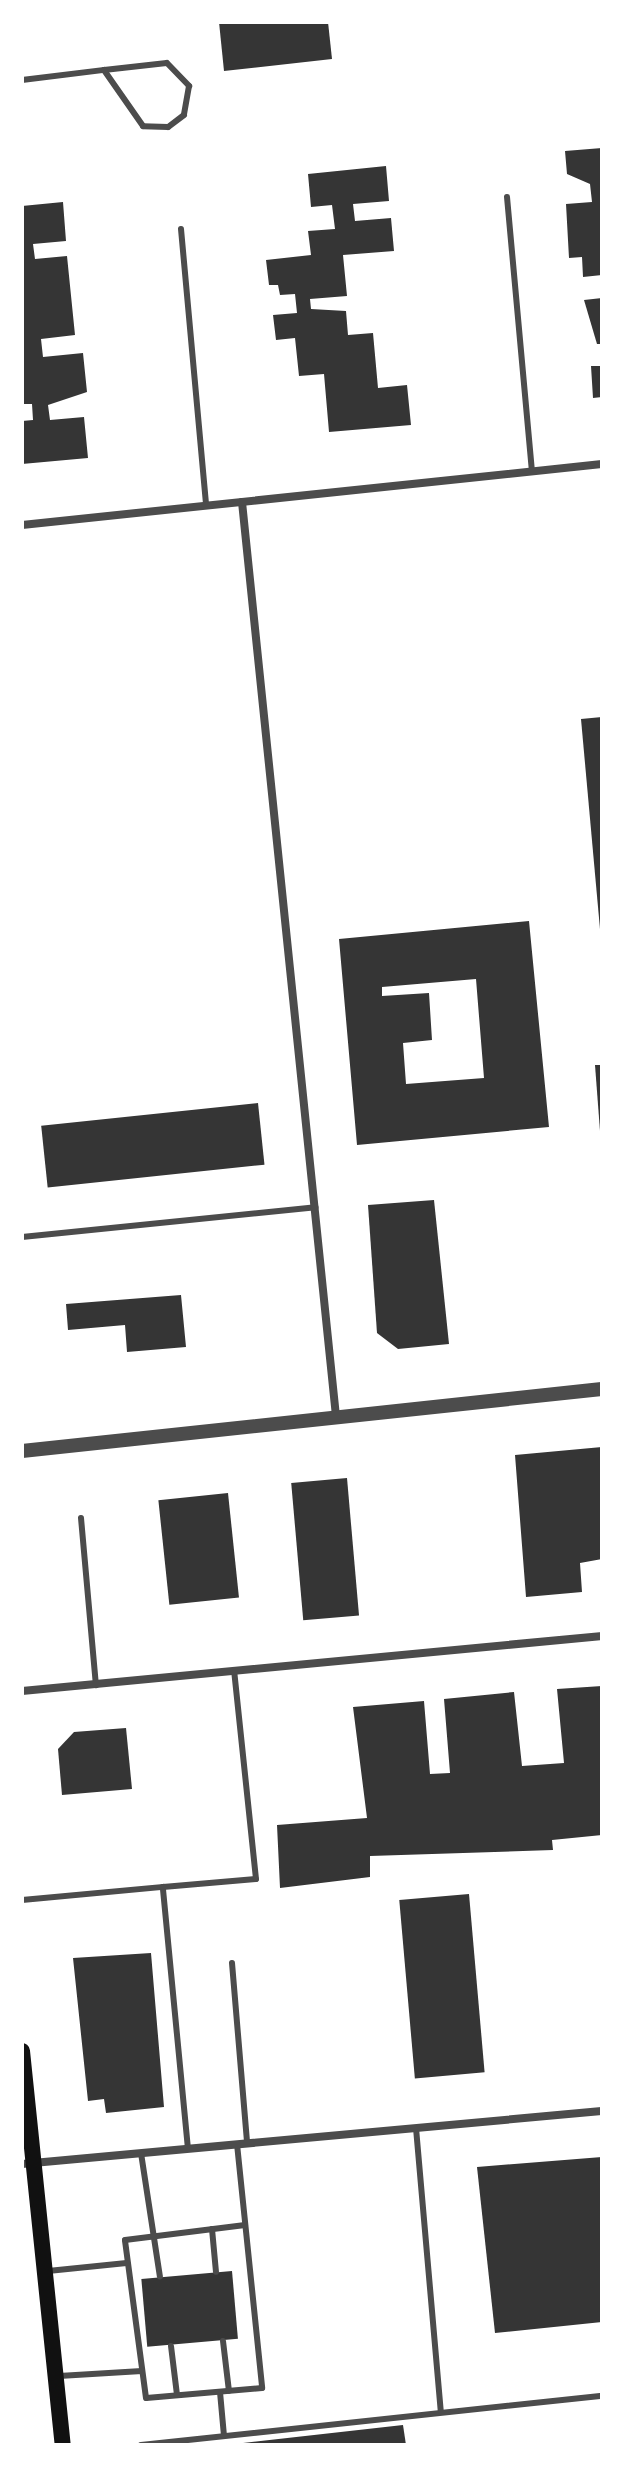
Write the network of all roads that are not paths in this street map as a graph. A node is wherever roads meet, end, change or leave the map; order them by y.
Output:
1 (104, 70) junction
2 (22, 80) edge
3 (507, 197) dead end
4 (181, 229) dead end
5 (602, 464) edge
6 (532, 471) junction
7 (242, 502) junction
8 (206, 506) junction
9 (22, 525) edge
10 (315, 1207) junction
11 (22, 1237) edge
12 (602, 1389) edge
13 (336, 1417) junction
14 (22, 1451) edge
15 (81, 1518) dead end
16 (602, 1636) edge
17 (234, 1671) junction
18 (96, 1685) junction
19 (22, 1691) edge
20 (163, 1887) junction
21 (22, 1900) edge
22 (232, 1963) dead end
23 (22, 2051) edge
24 (602, 2111) edge
25 (416, 2128) junction
26 (247, 2143) junction
27 (237, 2144) junction
28 (188, 2149) junction
29 (141, 2153) junction
30 (28, 2163) edge
31 (245, 2225) junction
32 (212, 2229) junction
33 (154, 2236) junction
34 (127, 2263) junction
35 (44, 2271) junction
36 (216, 2272) dead end
37 (160, 2277) dead end
38 (223, 2341) dead end
39 (171, 2346) dead end
40 (142, 2371) junction
41 (56, 2377) junction
42 (229, 2391) junction
43 (220, 2392) junction
44 (177, 2395) junction
45 (602, 2396) edge
46 (441, 2412) junction
47 (224, 2436) junction
48 (63, 2445) edge
49 (141, 2445) edge

1 - 1 lane
1 - 2 lane
3 - 6 lane
4 - 8 lane
5 - 6 street
6 - 7 street
7 - 8 street
7 - 10 street
8 - 9 street
10 - 11 lane
10 - 13 street
12 - 13 street
13 - 14 street
15 - 18 lane
16 - 17 street
17 - 18 street
17 - 20 lane
18 - 19 street
20 - 21 lane
20 - 28 lane
22 - 26 lane
23 - 30 main road
24 - 25 street
25 - 26 street
25 - 46 lane
26 - 27 street
27 - 28 street
27 - 31 lane
28 - 29 street
29 - 30 street
29 - 33 lane
30 - 35 main road
31 - 32 lane
31 - 42 lane
32 - 33 lane
32 - 36 lane
33 - 34 lane
33 - 37 lane
34 - 35 lane
34 - 40 lane
35 - 41 main road
38 - 42 lane
39 - 44 lane
40 - 41 lane
40 - 44 lane
41 - 48 main road
42 - 43 lane
43 - 44 lane
43 - 47 lane
45 - 46 lane
46 - 47 lane
47 - 49 lane

